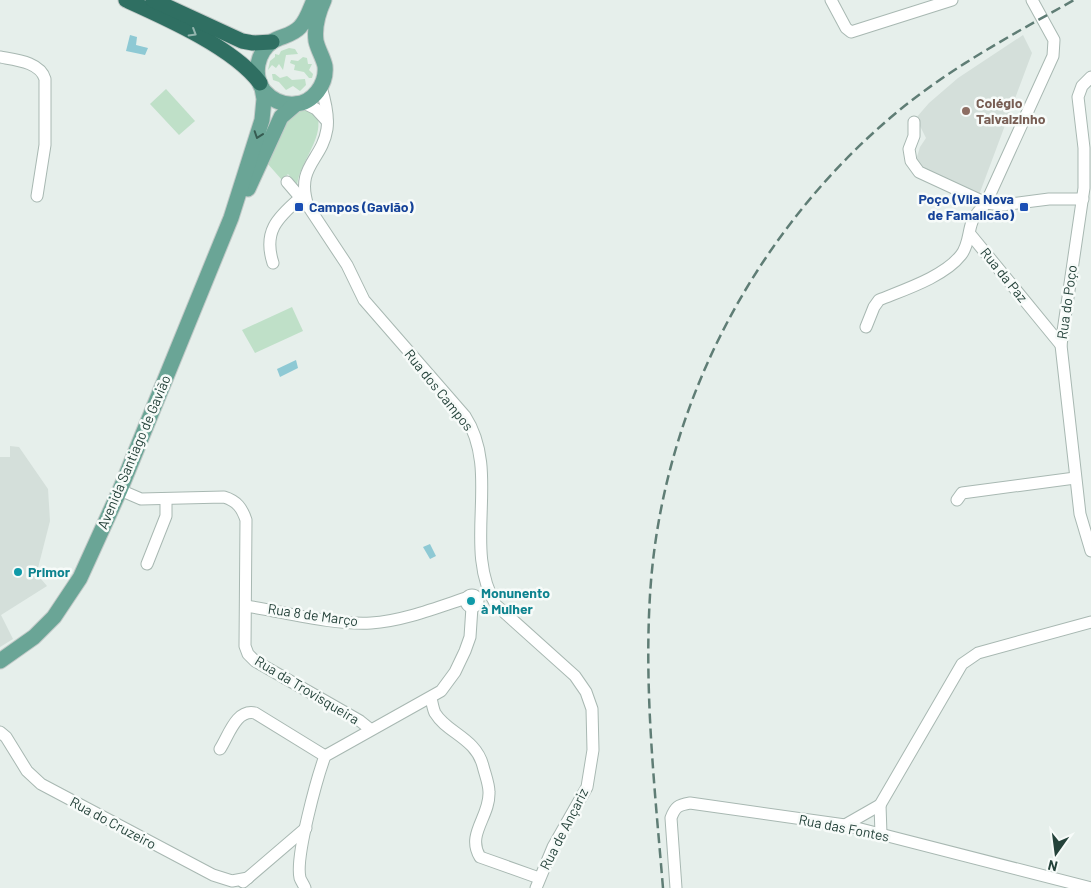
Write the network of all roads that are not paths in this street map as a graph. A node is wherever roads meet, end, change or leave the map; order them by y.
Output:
1 (126, 0) edge
2 (153, 0) edge
3 (316, 0) edge
4 (831, 0) edge
5 (952, 0) edge
6 (1032, 0) edge
7 (278, 39) junction
8 (319, 51) junction
9 (0, 57) edge
10 (1091, 77) edge
11 (261, 86) junction
12 (321, 86) junction
13 (299, 103) junction
14 (327, 121) junction
15 (914, 122) dead end
16 (286, 182) dead end
17 (38, 196) dead end
18 (1083, 199) junction
19 (304, 200) junction
20 (986, 203) junction
21 (231, 218) junction
22 (970, 234) junction
23 (273, 262) dead end
24 (866, 327) dead end
25 (1060, 345) junction
26 (1075, 478) junction
27 (120, 490) junction
28 (166, 499) junction
29 (957, 500) dead end
30 (1087, 530) edge
31 (1091, 551) edge
32 (148, 564) dead end
33 (485, 581) junction
34 (490, 596) junction
35 (473, 601) junction
36 (246, 606) junction
37 (1091, 622) edge
38 (0, 660) edge
39 (560, 662) joint
40 (431, 698) junction
41 (370, 729) junction
42 (0, 732) edge
43 (220, 749) dead end
44 (325, 756) junction
45 (880, 805) junction
46 (845, 825) junction
47 (306, 828) junction
48 (882, 834) junction
49 (248, 878) junction
50 (537, 883) edge
51 (235, 888) edge
52 (306, 888) edge
53 (676, 888) edge
54 (1091, 888) edge

1 -> 11 highway
2 - 7 highway
3 - 7 main road
3 - 8 main road
4 - 5 street
6 - 20 street, Rua da Paz
7 - 8 main road
7 - 11 main road
8 - 12 main road
9 - 17 street
10 - 18 street, Rua do Poço
11 - 13 main road
11 -> 21 main road, Avenida Santiago de Gavião
12 - 13 main road
12 - 14 street
13 - 14 street
13 - 21 main road, Avenida Santiago de Gavião
14 - 19 street
15 - 20 street
16 - 19 street, Rua dos Campos
18 - 20 street
18 - 25 street, Rua do Poço
19 - 23 street
19 - 33 street, Rua dos Campos
20 - 22 street, Rua da Paz
21 - 27 main road, Avenida Santiago de Gavião
22 - 24 street
22 - 25 street, Rua da Paz
25 - 26 street, Rua do Poço
26 - 29 street
26 - 30 street, Rua do Poço
27 - 28 street, Rua da Trovisqueira
27 - 38 main road, Avenida Santiago de Gavião
28 - 32 street
28 - 36 street, Rua da Trovisqueira
30 - 31 street, Rua do Poço
33 - 34 street, Rua dos Campos
33 - 35 street
34 - 35 street, Rua 8 de Março
34 - 39 street, Rua dos Campos
35 - 36 street, Rua 8 de Março
35 - 40 street
36 - 41 street, Rua da Trovisqueira
37 - 45 street
39 - 50 street, Rua de Ançariz
40 - 41 street
40 - 50 street
41 - 44 street
42 - 49 street, Rua do Cruzeiro
43 - 44 street
44 - 47 street
45 - 46 street
45 - 48 street
46 - 48 street, Rua das Fontes
46 - 53 street, Rua das Fontes
47 - 49 street
47 - 52 street
48 - 54 street, Rua das Fontes
49 - 51 street

